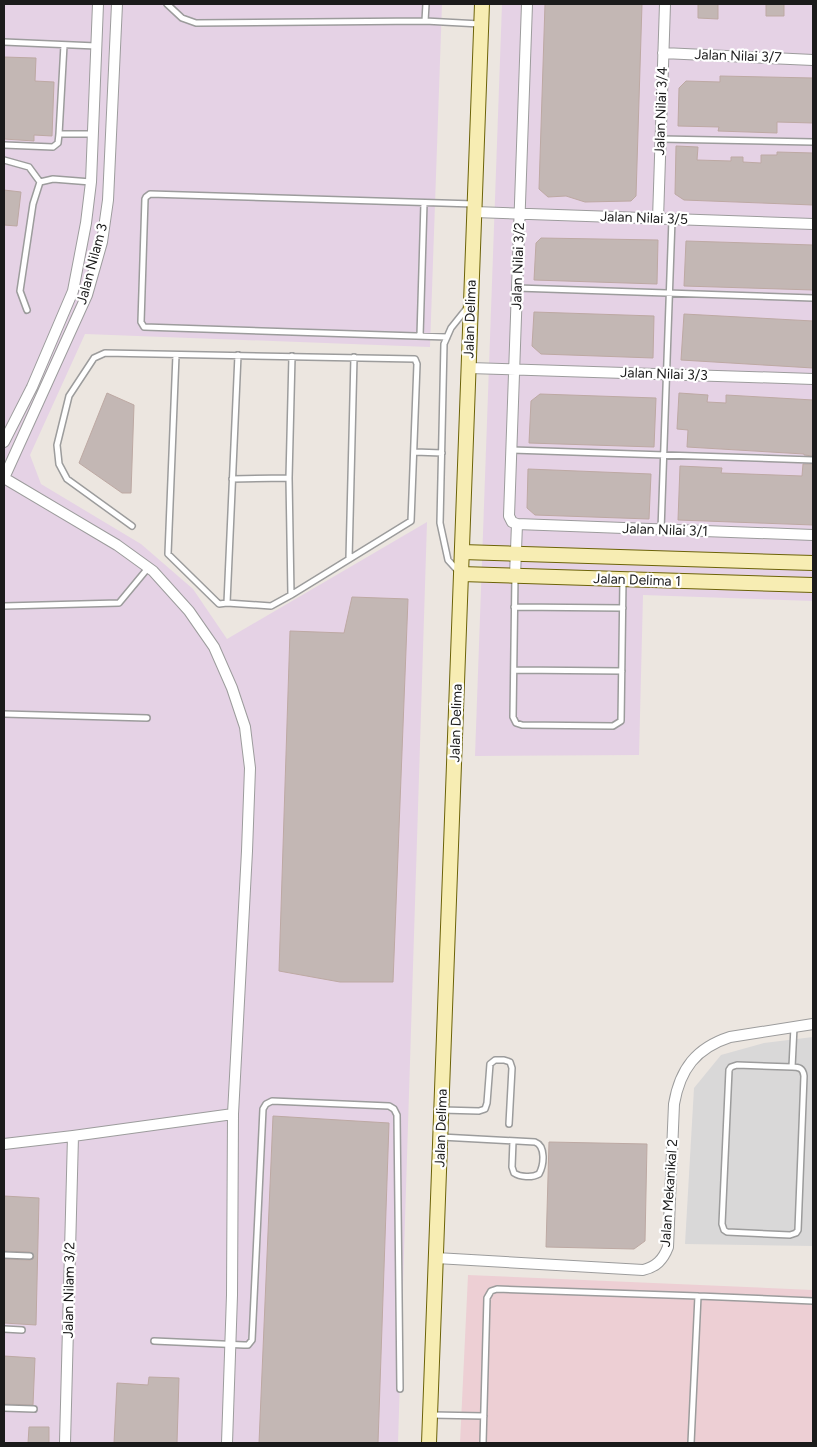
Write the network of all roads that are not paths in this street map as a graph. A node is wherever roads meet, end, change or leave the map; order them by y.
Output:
1 (98, 4) edge
2 (117, 4) edge
3 (167, 4) edge
4 (426, 4) edge
5 (482, 4) edge
6 (527, 4) edge
7 (665, 4) edge
8 (425, 21) junction
9 (481, 24) junction
10 (4, 42) edge
11 (64, 45) junction
12 (96, 46) junction
13 (663, 53) junction
14 (813, 60) edge
15 (59, 134) junction
16 (93, 134) junction
17 (660, 139) junction
18 (813, 142) edge
19 (4, 145) edge
20 (4, 160) edge
21 (40, 182) junction
22 (91, 182) junction
23 (424, 203) junction
24 (474, 208) junction
25 (520, 214) junction
26 (658, 218) junction
27 (672, 219) junction
28 (813, 224) edge
29 (517, 288) junction
30 (669, 293) junction
31 (813, 298) edge
32 (471, 303) junction
33 (27, 310) dead end
34 (420, 336) junction
35 (447, 337) junction
36 (176, 355) junction
37 (238, 355) junction
38 (292, 356) junction
39 (354, 357) junction
40 (469, 368) junction
41 (514, 369) junction
42 (666, 374) junction
43 (813, 380) edge
44 (4, 442) edge
45 (512, 450) junction
46 (415, 452) junction
47 (442, 453) junction
48 (664, 455) junction
49 (813, 460) edge
50 (4, 478) edge
51 (289, 478) junction
52 (232, 479) junction
53 (517, 524) junction
54 (132, 526) dead end
55 (661, 530) junction
56 (813, 534) edge
57 (462, 552) junction
58 (515, 554) junction
59 (349, 559) junction
60 (813, 563) edge
61 (148, 568) junction
62 (461, 574) junction
63 (515, 576) junction
64 (623, 579) junction
65 (813, 585) edge
66 (291, 594) junction
67 (227, 603) junction
68 (4, 606) edge
69 (514, 607) junction
70 (623, 608) junction
71 (514, 670) junction
72 (622, 671) junction
73 (4, 714) edge
74 (147, 718) dead end
75 (813, 1024) edge
76 (794, 1027) junction
77 (792, 1067) junction
78 (441, 1110) junction
79 (233, 1114) junction
80 (509, 1124) dead end
81 (73, 1136) junction
82 (440, 1137) junction
83 (513, 1141) junction
84 (4, 1144) edge
85 (4, 1255) edge
86 (30, 1256) dead end
87 (436, 1258) junction
88 (698, 1296) junction
89 (813, 1301) edge
90 (4, 1329) edge
91 (22, 1330) dead end
92 (154, 1341) dead end
93 (230, 1344) junction
94 (400, 1389) dead end
95 (4, 1408) edge
96 (34, 1409) dead end
97 (430, 1415) junction
98 (484, 1416) junction
99 (66, 1443) edge
100 (227, 1443) edge
101 (429, 1443) edge
102 (483, 1443) edge
103 (691, 1443) edge

1 - 12 street, Jalan Nilam 3
2 - 50 street, Jalan Nilam 3
3 - 8 lane
4 - 8 lane
5 - 9 street, Jalan Delima
6 - 25 street, Jalan Nilai 3/2
7 - 13 street, Jalan Nilai 3/4
8 - 9 lane
9 - 24 street, Jalan Delima
10 - 11 lane
11 - 12 lane
11 - 15 lane
12 - 16 street, Jalan Nilam 3
13 - 14 street, Jalan Nilai 3/7
13 - 17 street, Jalan Nilai 3/4
15 - 16 lane
15 - 19 lane
16 - 22 street, Jalan Nilam 3
17 - 18 lane
17 - 26 street, Jalan Nilai 3/4
20 - 21 lane
21 - 22 lane
21 - 33 lane
22 - 44 street, Jalan Nilam 3
23 - 24 lane
23 - 34 lane
23 - 34 lane
24 - 25 street, Jalan Nilai 3/5
24 - 32 street, Jalan Delima
25 - 26 street, Jalan Nilai 3/5
25 - 29 street, Jalan Nilai 3/2
26 - 27 street, Jalan Nilai 3/5
27 - 28 street, Jalan Nilai 3/5
27 - 30 lane
29 - 30 lane
29 - 41 street, Jalan Nilai 3/2
30 - 31 lane
30 - 42 lane
32 - 35 lane
32 - 40 street, Jalan Delima
34 - 35 lane
35 - 47 lane
36 - 37 lane
36 - 54 lane
36 - 67 lane
37 - 38 lane
37 - 52 lane
38 - 39 lane
38 - 51 lane
39 - 46 lane
39 - 59 lane
40 - 41 street, Jalan Nilai 3/3
40 - 57 street, Jalan Delima
41 - 42 street, Jalan Nilai 3/3
41 - 45 street, Jalan Nilai 3/2
42 - 43 street, Jalan Nilai 3/3
42 - 48 lane
45 - 48 lane
45 - 53 street, Jalan Nilai 3/2
46 - 47 lane
46 - 59 lane
47 - 62 lane
48 - 49 lane
48 - 55 lane
50 - 61 street
51 - 52 lane
51 - 66 lane
52 - 67 lane
53 - 55 street, Jalan Nilai 3/1
53 - 58 street
55 - 56 street, Jalan Nilai 3/1
57 - 58 street, Jalan Delima 1
57 - 62 street, Jalan Delima
58 - 60 street, Jalan Delima 1
58 - 63 street
59 - 66 lane
61 - 68 lane
61 - 79 street
62 - 63 street, Jalan Delima 1
62 - 78 street, Jalan Delima
63 - 64 street, Jalan Delima 1
63 - 69 lane
64 - 65 street, Jalan Delima 1
64 - 70 lane
66 - 67 lane
69 - 70 lane
69 - 71 lane
70 - 72 lane
71 - 72 lane
71 - 72 lane
73 - 74 lane
75 - 76 street, Jalan Mekanikal 2
76 - 77 lane
76 - 87 street, Jalan Mekanikal 2
77 - 77 lane
78 - 80 lane
78 - 82 street, Jalan Delima
79 - 81 street
79 - 93 street
81 - 84 street
81 - 99 street, Jalan Nilam 3/2
82 - 83 lane
82 - 87 street, Jalan Delima
83 - 83 lane
85 - 86 lane
87 - 97 street, Jalan Delima
88 - 89 lane
88 - 98 lane
88 - 103 lane
90 - 91 lane
92 - 93 lane
93 - 94 lane
93 - 100 street
95 - 96 lane
97 - 98 lane
97 - 101 street, Jalan Delima
98 - 102 lane

